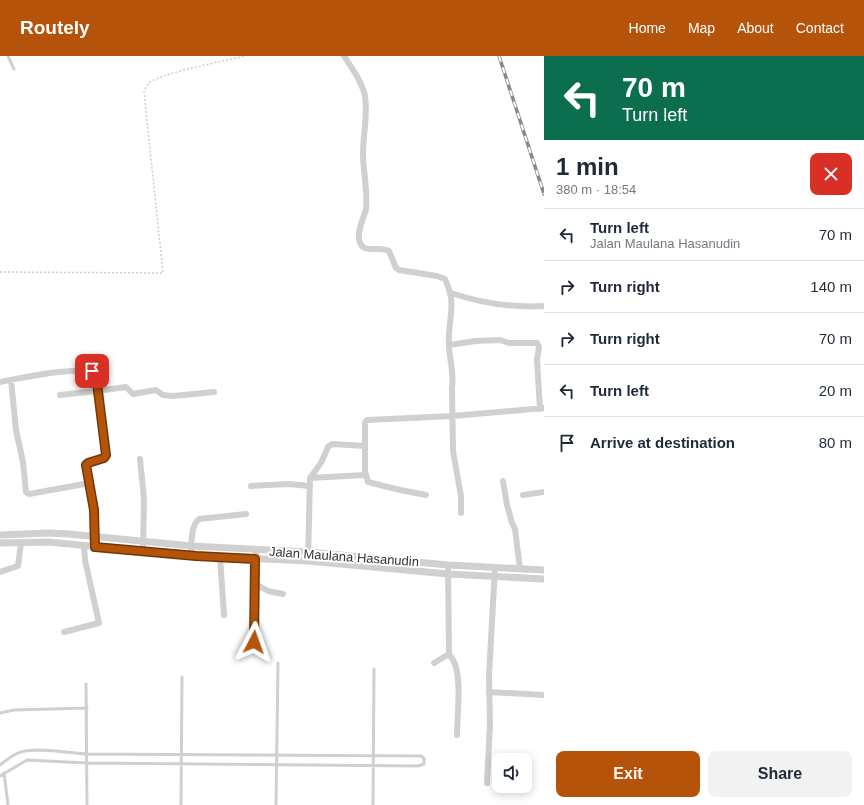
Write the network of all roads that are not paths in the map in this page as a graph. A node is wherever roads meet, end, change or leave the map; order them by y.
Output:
1 (8, 56) edge
2 (344, 56) edge
3 (14, 69) dead end
4 (450, 293) junction
5 (544, 306) edge
6 (449, 345) junction
7 (541, 356) edge
8 (11, 380) junction
9 (0, 382) edge
10 (98, 391) junction
11 (214, 392) dead end
12 (60, 396) dead end
13 (542, 408) edge
14 (453, 416) junction
15 (365, 446) junction
16 (140, 459) dead end
17 (365, 475) junction
18 (310, 478) junction
19 (503, 481) dead end
20 (90, 483) junction
21 (251, 486) dead end
22 (310, 486) junction
23 (544, 492) edge
24 (523, 494) dead end
25 (426, 495) dead end
26 (461, 513) dead end
27 (246, 514) dead end
28 (48, 533) junction
29 (0, 535) edge
30 (12, 535) junction
31 (95, 537) junction
32 (21, 542) junction
33 (48, 542) junction
34 (144, 542) junction
35 (0, 543) edge
36 (11, 543) junction
37 (84, 546) junction
38 (192, 546) junction
39 (95, 547) junction
40 (256, 550) junction
41 (143, 551) junction
42 (309, 552) junction
43 (191, 555) junction
44 (220, 560) junction
45 (255, 561) junction
46 (308, 561) junction
47 (448, 565) junction
48 (494, 567) junction
49 (520, 569) junction
50 (544, 570) edge
51 (0, 572) edge
52 (448, 574) junction
53 (494, 578) junction
54 (544, 579) edge
55 (254, 580) junction
56 (283, 594) dead end
57 (224, 615) dead end
58 (64, 632) dead end
59 (254, 642) dead end
60 (449, 654) junction
61 (278, 663) dead end
62 (434, 663) dead end
63 (374, 669) dead end
64 (182, 677) dead end
65 (86, 684) dead end
66 (489, 692) junction
67 (544, 695) edge
68 (87, 708) junction
69 (0, 714) edge
70 (457, 735) dead end
71 (87, 754) junction
72 (181, 754) junction
73 (277, 755) junction
74 (373, 756) junction
75 (87, 763) junction
76 (181, 764) junction
77 (277, 764) junction
78 (0, 765) edge
79 (373, 765) junction
80 (4, 773) junction
81 (0, 776) edge
82 (487, 783) dead end
83 (8, 805) edge
84 (87, 805) edge
85 (181, 805) edge
86 (276, 805) edge
87 (373, 805) edge

1 - 3 lane
2 - 4 street
4 - 5 street
4 - 6 street
6 - 7 street
6 - 14 street
7 - 13 street
8 - 9 street
8 - 10 street
8 - 20 street
10 - 11 street
10 - 12 street
10 - 20 street
13 - 14 street
14 - 15 street
14 - 26 street
15 - 17 street
15 - 18 street
16 - 34 street
17 - 18 street
17 - 25 street
18 - 22 street
19 - 49 street
20 - 31 street
21 - 22 street
22 - 42 street
23 - 24 street
27 - 38 street
28 - 30 street, Jalan Maulana Hasanudin
28 - 31 street, Jalan Maulana Hasanudin
28 - 33 street
29 - 30 street, Jalan Maulana Hasanudin
30 - 36 street
31 - 34 street, Jalan Maulana Hasanudin
31 - 39 street
32 - 33 street, Jalan Maulana Hasanudin
32 - 36 street, Jalan Maulana Hasanudin
32 - 51 street
33 - 37 street, Jalan Maulana Hasanudin
34 - 38 street, Jalan Maulana Hasanudin
34 - 41 street
35 - 36 street, Jalan Maulana Hasanudin
37 - 39 street, Jalan Maulana Hasanudin
37 - 58 street
38 - 40 street, Jalan Maulana Hasanudin
38 - 43 street
39 - 41 street, Jalan Maulana Hasanudin
40 - 42 street, Jalan Maulana Hasanudin
40 - 45 street
41 - 43 street, Jalan Maulana Hasanudin
42 - 46 street
42 - 47 street, Jalan Maulana Hasanudin
43 - 44 street, Jalan Maulana Hasanudin
44 - 45 street, Jalan Maulana Hasanudin
44 - 57 street
45 - 46 street, Jalan Maulana Hasanudin
45 - 55 street
46 - 52 street, Jalan Maulana Hasanudin
47 - 48 street, Jalan Maulana Hasanudin
47 - 52 street
48 - 49 street, Jalan Maulana Hasanudin
48 - 53 street
49 - 50 street, Jalan Maulana Hasanudin
52 - 53 street, Jalan Maulana Hasanudin
52 - 60 street
53 - 54 street, Jalan Maulana Hasanudin
53 - 66 street
55 - 56 street
55 - 59 street
60 - 62 street
60 - 70 street
61 - 73 lane
63 - 74 lane
64 - 72 lane
65 - 68 lane
66 - 67 street
66 - 82 street
68 - 69 lane
68 - 71 lane
71 - 72 lane
71 - 75 lane
71 - 78 lane
72 - 73 lane
72 - 76 lane
73 - 74 lane
73 - 77 lane
74 - 79 lane
74 - 79 lane
75 - 76 lane
75 - 80 lane
75 - 84 lane
76 - 77 lane
76 - 85 lane
77 - 79 lane
77 - 86 lane
79 - 87 lane
80 - 81 lane
80 - 83 lane

